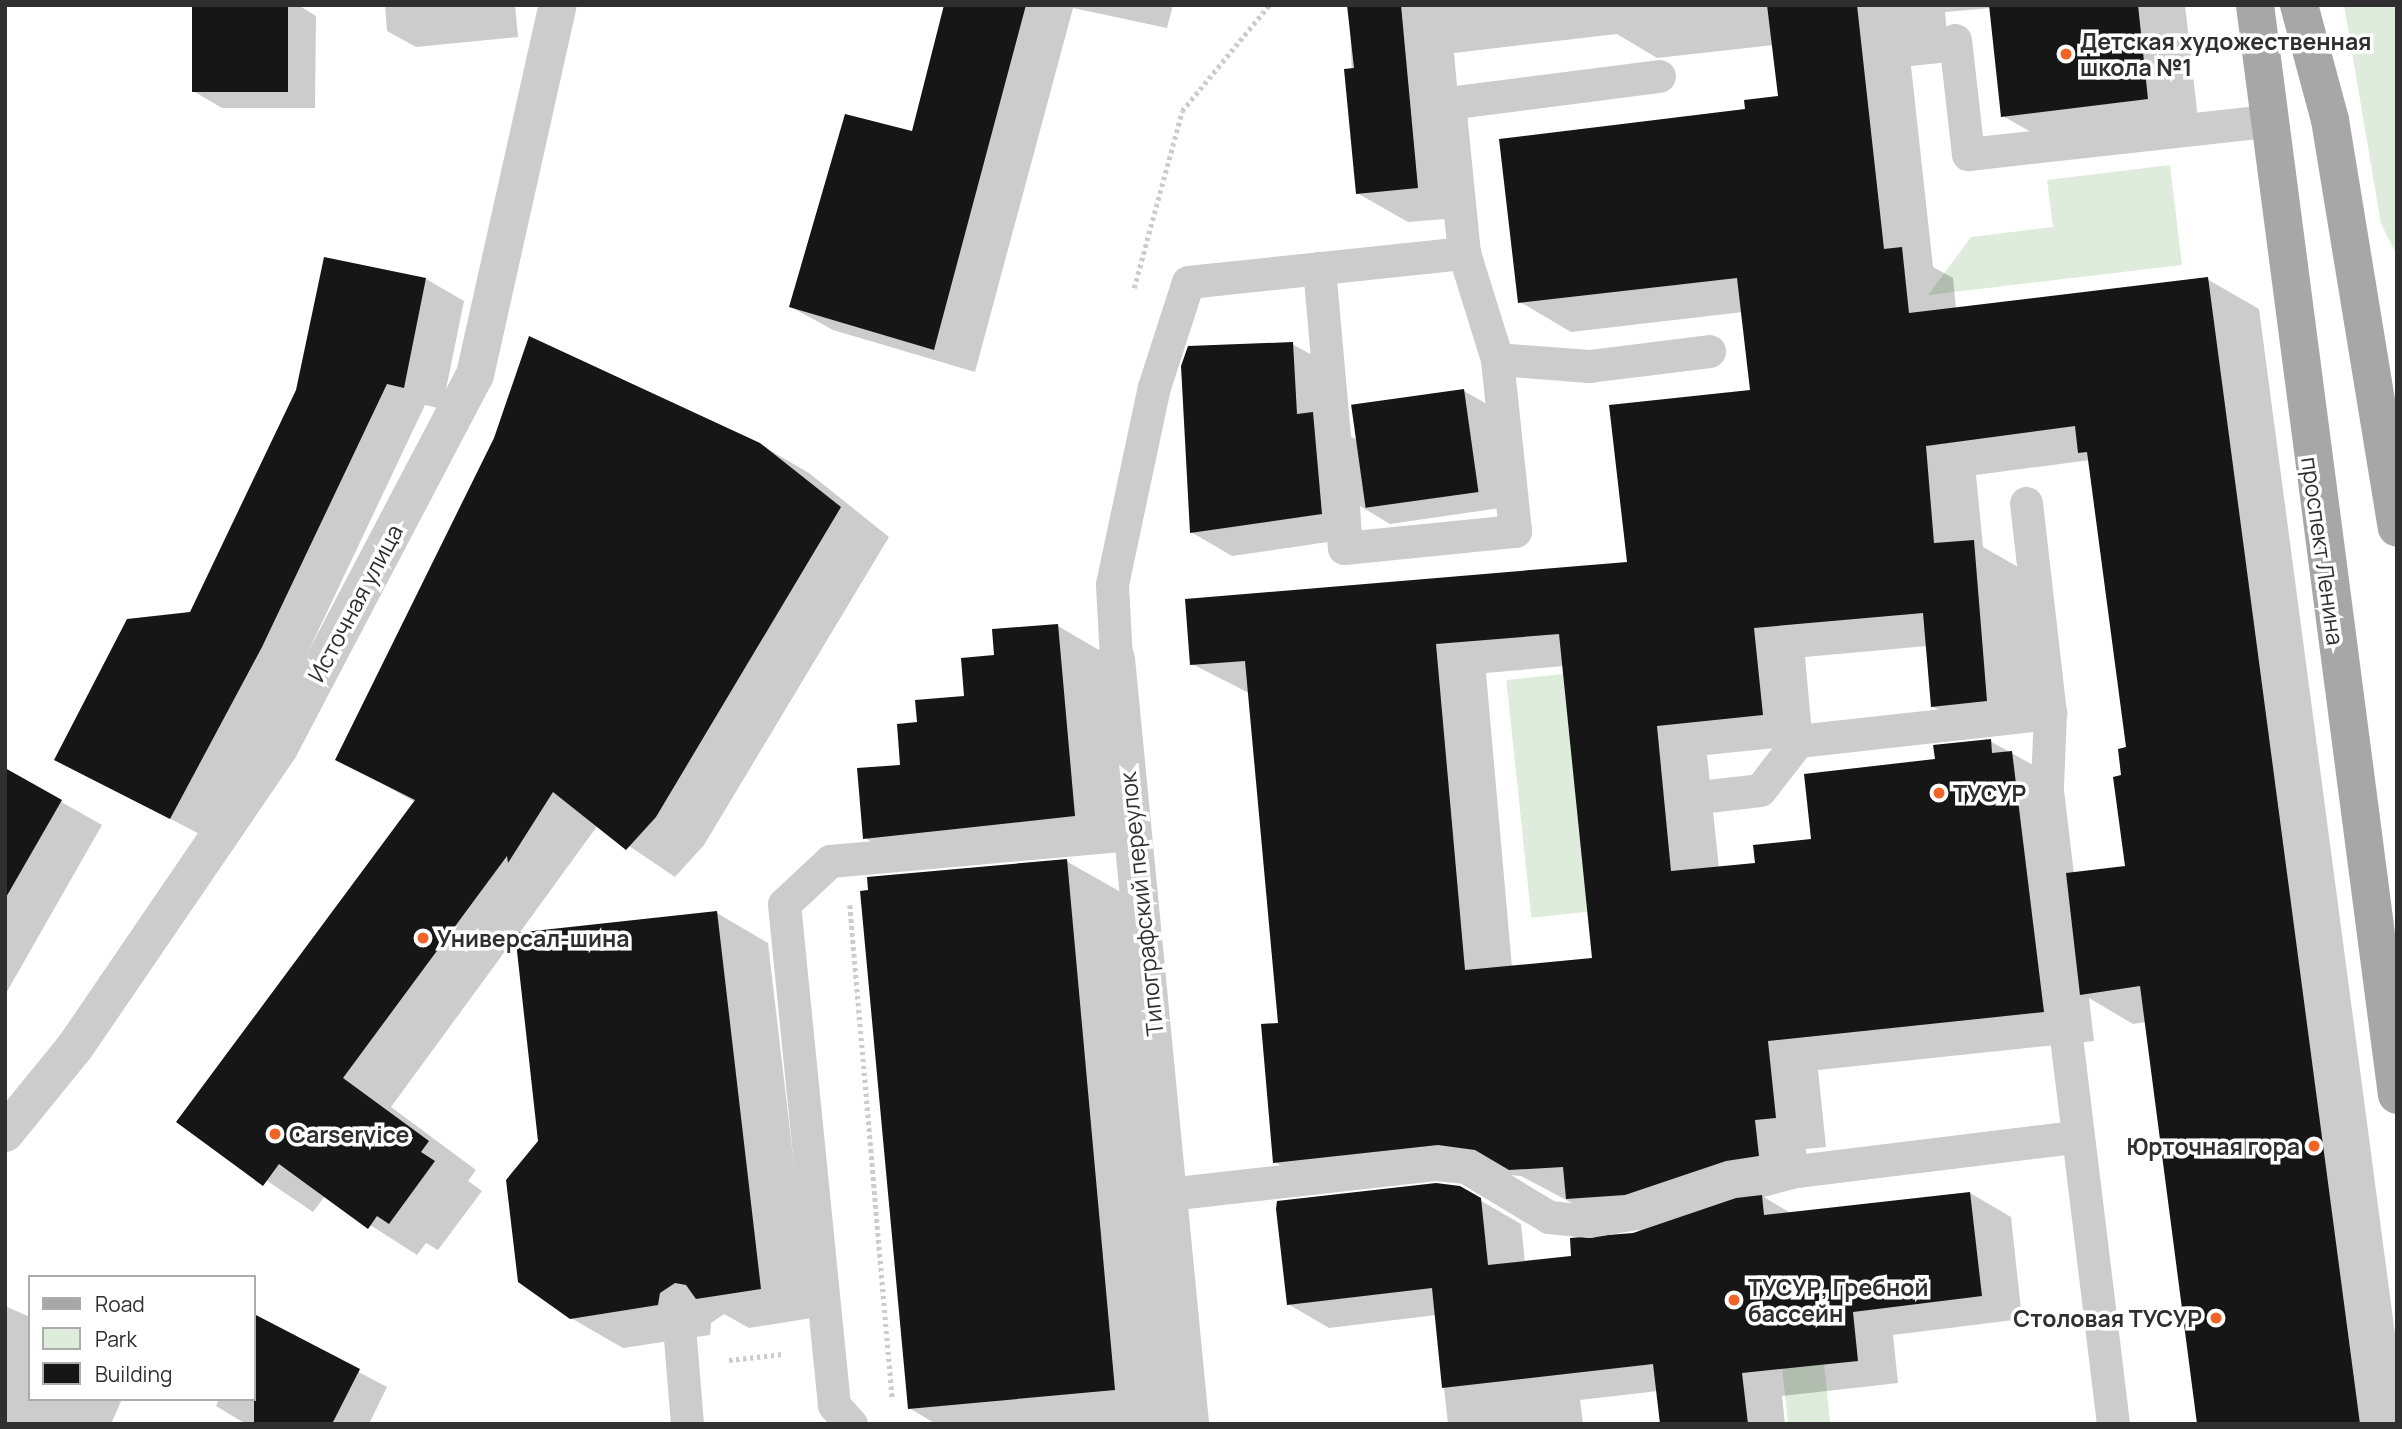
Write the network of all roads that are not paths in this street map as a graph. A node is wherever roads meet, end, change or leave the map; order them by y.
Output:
1 (558, 5) edge
2 (2255, 5) edge
3 (2299, 5) edge
4 (1955, 40) dead end
5 (1659, 76) dead end
6 (2265, 121) junction
7 (1464, 253) junction
8 (1319, 268) junction
9 (1709, 351) dead end
10 (1497, 359) junction
11 (2026, 503) dead end
12 (2397, 528) edge
13 (1116, 659) joint
14 (2050, 713) junction
15 (1690, 798) dead end
16 (1134, 834) junction
17 (2397, 1095) edge
18 (5, 1133) edge
19 (2075, 1137) junction
20 (1168, 1194) junction
21 (677, 1303) dead end
22 (687, 1424) edge
23 (851, 1424) edge
24 (1190, 1424) edge
25 (2113, 1424) edge

1 - 18 street, Источная улица
2 - 6 main road, проспект Ленина
3 - 12 main road
4 - 6 lane
5 - 7 lane
6 - 17 main road, проспект Ленина
7 - 8 lane
7 - 10 lane
8 - 10 lane
8 - 13 lane, Типографский переулок
9 - 10 lane
11 - 14 lane
13 - 16 street, Типографский переулок
14 - 15 lane
14 - 19 lane
16 - 20 street, Типографский переулок
16 - 23 lane
19 - 20 lane
19 - 25 lane
20 - 24 street, Типографский переулок
21 - 22 lane

